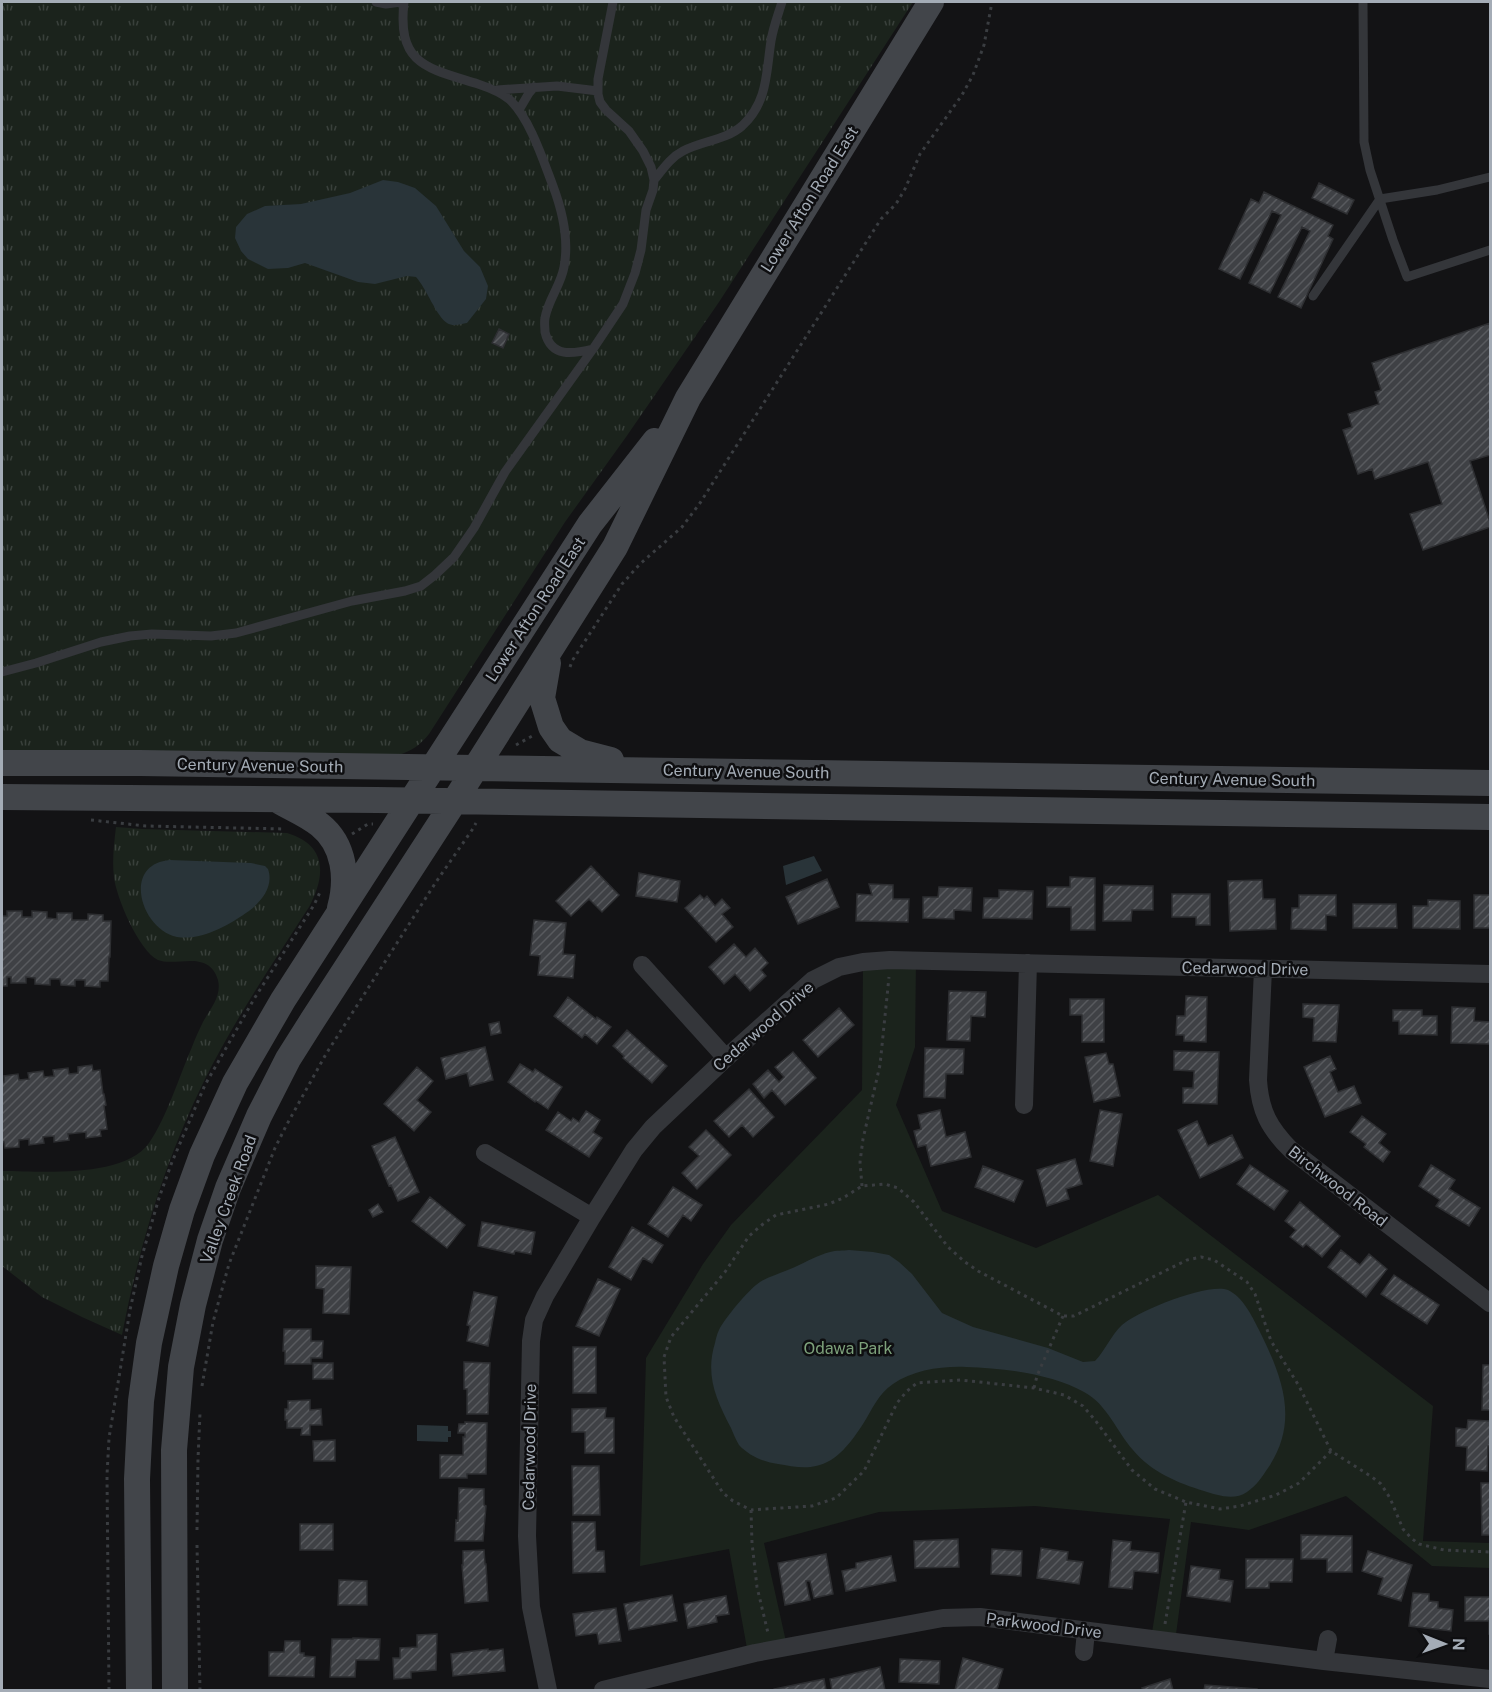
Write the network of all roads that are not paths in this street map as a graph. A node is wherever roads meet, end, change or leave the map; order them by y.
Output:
1 (376, 2) edge
2 (403, 2) edge
3 (613, 2) edge
4 (782, 2) edge
5 (931, 2) edge
6 (1363, 2) edge
7 (534, 87) junction
8 (495, 90) junction
9 (598, 91) junction
10 (519, 110) junction
11 (1491, 177) edge
12 (654, 180) junction
13 (1380, 199) junction
14 (1491, 250) edge
15 (1313, 296) dead end
16 (593, 349) junction
17 (688, 398) junction
18 (549, 652) junction
19 (2, 672) edge
20 (2, 763) edge
21 (431, 768) junction
22 (476, 768) junction
23 (649, 770) junction
24 (1491, 783) edge
25 (2, 797) edge
26 (276, 800) junction
27 (410, 801) junction
28 (454, 802) junction
29 (1491, 817) edge
30 (338, 914) junction
31 (1028, 963) junction
32 (642, 965) dead end
33 (1263, 969) junction
34 (1491, 974) edge
35 (726, 1058) junction
36 (1024, 1105) dead end
37 (485, 1154) dead end
38 (592, 1217) junction
39 (1487, 1293) edge
40 (1086, 1630) junction
41 (1328, 1639) dead end
42 (1084, 1652) dead end
43 (1324, 1660) junction
44 (1491, 1679) edge
45 (139, 1690) edge
46 (175, 1690) edge
47 (548, 1690) edge
48 (603, 1690) edge

1 - 2 lane
2 - 8 lane
3 - 9 lane
4 - 12 lane
5 - 17 main road, Lower Afton Road East
6 - 13 lane
7 - 8 lane
7 - 9 lane
7 - 10 lane
8 - 10 lane
9 - 12 lane
10 - 16 lane
11 - 13 lane
12 - 16 lane
13 - 14 lane
13 - 15 lane
16 - 19 lane
17 - 18 main road, Lower Afton Road East
17 - 21 main road, Lower Afton Road East
18 - 22 main road, Lower Afton Road East
18 - 23 main road
20 - 21 main road, Century Avenue South
21 - 22 main road, Century Avenue South
21 - 27 main road
22 - 23 main road, Century Avenue South
22 - 28 main road, Valley Creek Road
23 - 24 main road, Century Avenue South
25 - 26 main road, Century Avenue South
26 - 27 main road, Century Avenue South
26 - 30 main road
27 - 28 main road, Century Avenue South
27 - 30 main road
28 - 29 main road, Century Avenue South
28 - 46 main road, Valley Creek Road
30 - 45 main road
31 - 33 street, Cedarwood Drive
31 - 35 street, Cedarwood Drive
31 - 36 street
32 - 35 street
33 - 34 street, Cedarwood Drive
33 - 39 street, Birchwood Road
35 - 38 street, Cedarwood Drive
37 - 38 street
38 - 47 street, Cedarwood Drive
40 - 42 street
40 - 43 street, Parkwood Drive
40 - 48 street, Parkwood Drive
41 - 43 street
43 - 44 street, Parkwood Drive

